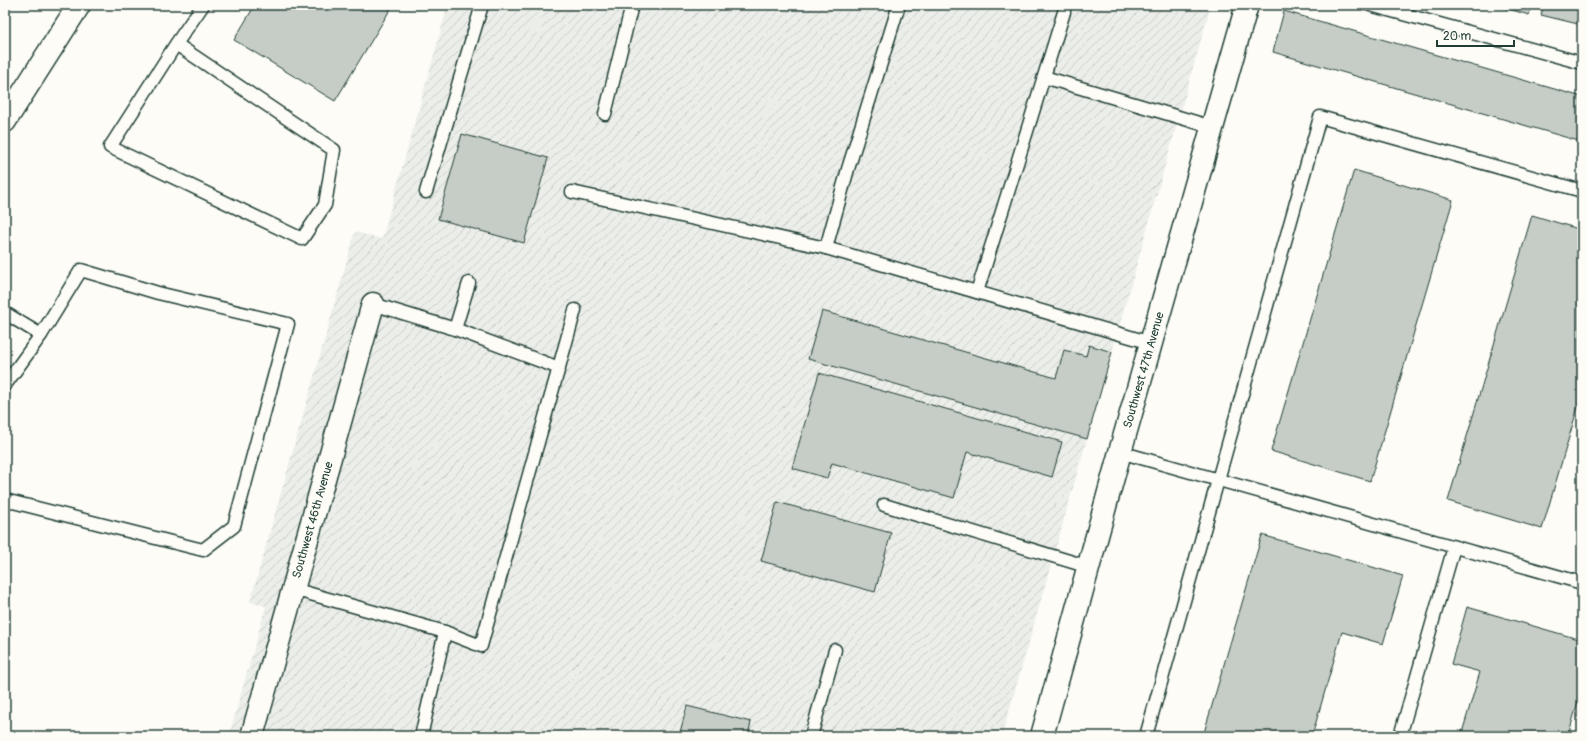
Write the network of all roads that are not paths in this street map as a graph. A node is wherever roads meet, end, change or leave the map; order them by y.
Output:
1 (79, 5) edge
2 (203, 5) edge
3 (482, 5) edge
4 (632, 5) edge
5 (899, 5) edge
6 (1247, 5) edge
7 (1370, 5) edge
8 (1064, 12) dead end
9 (176, 44) junction
10 (1582, 63) edge
11 (1044, 77) junction
12 (605, 114) dead end
13 (5, 121) edge
14 (1212, 127) junction
15 (1582, 191) edge
16 (426, 192) dead end
17 (572, 192) dead end
18 (826, 248) junction
19 (469, 283) dead end
20 (977, 292) junction
21 (373, 304) joint
22 (575, 310) dead end
23 (5, 313) edge
24 (455, 329) junction
25 (41, 335) junction
26 (1151, 343) junction
27 (559, 368) junction
28 (5, 385) edge
29 (1120, 452) junction
30 (1218, 480) junction
31 (5, 500) edge
32 (884, 505) dead end
33 (1454, 547) junction
34 (1089, 567) junction
35 (1582, 583) edge
36 (293, 589) junction
37 (445, 632) junction
38 (836, 650) dead end
39 (252, 736) edge
40 (421, 736) edge
41 (811, 736) edge
42 (1042, 736) edge
43 (1146, 736) edge
44 (1400, 736) edge

1 - 13 street
2 - 9 lane
3 - 16 lane
4 - 12 lane
5 - 18 lane
6 - 14 street, Southwest 47th Avenue
7 - 10 lane
8 - 11 lane
9 - 9 lane
11 - 14 lane
11 - 20 lane
14 - 26 street, Southwest 47th Avenue
15 - 30 lane
17 - 18 lane
18 - 20 lane
19 - 24 lane
20 - 26 lane
21 - 24 lane
21 - 36 street, Southwest 46th Avenue
22 - 27 lane
23 - 25 lane
24 - 27 lane
25 - 28 lane
25 - 31 lane
26 - 29 street, Southwest 47th Avenue
27 - 37 lane
29 - 30 lane
29 - 34 street, Southwest 47th Avenue
30 - 33 lane
30 - 43 lane
32 - 34 lane
33 - 35 lane
33 - 44 lane
34 - 42 street, Southwest 47th Avenue
36 - 37 lane
36 - 39 street, Southwest 46th Avenue
37 - 40 lane
38 - 41 lane

